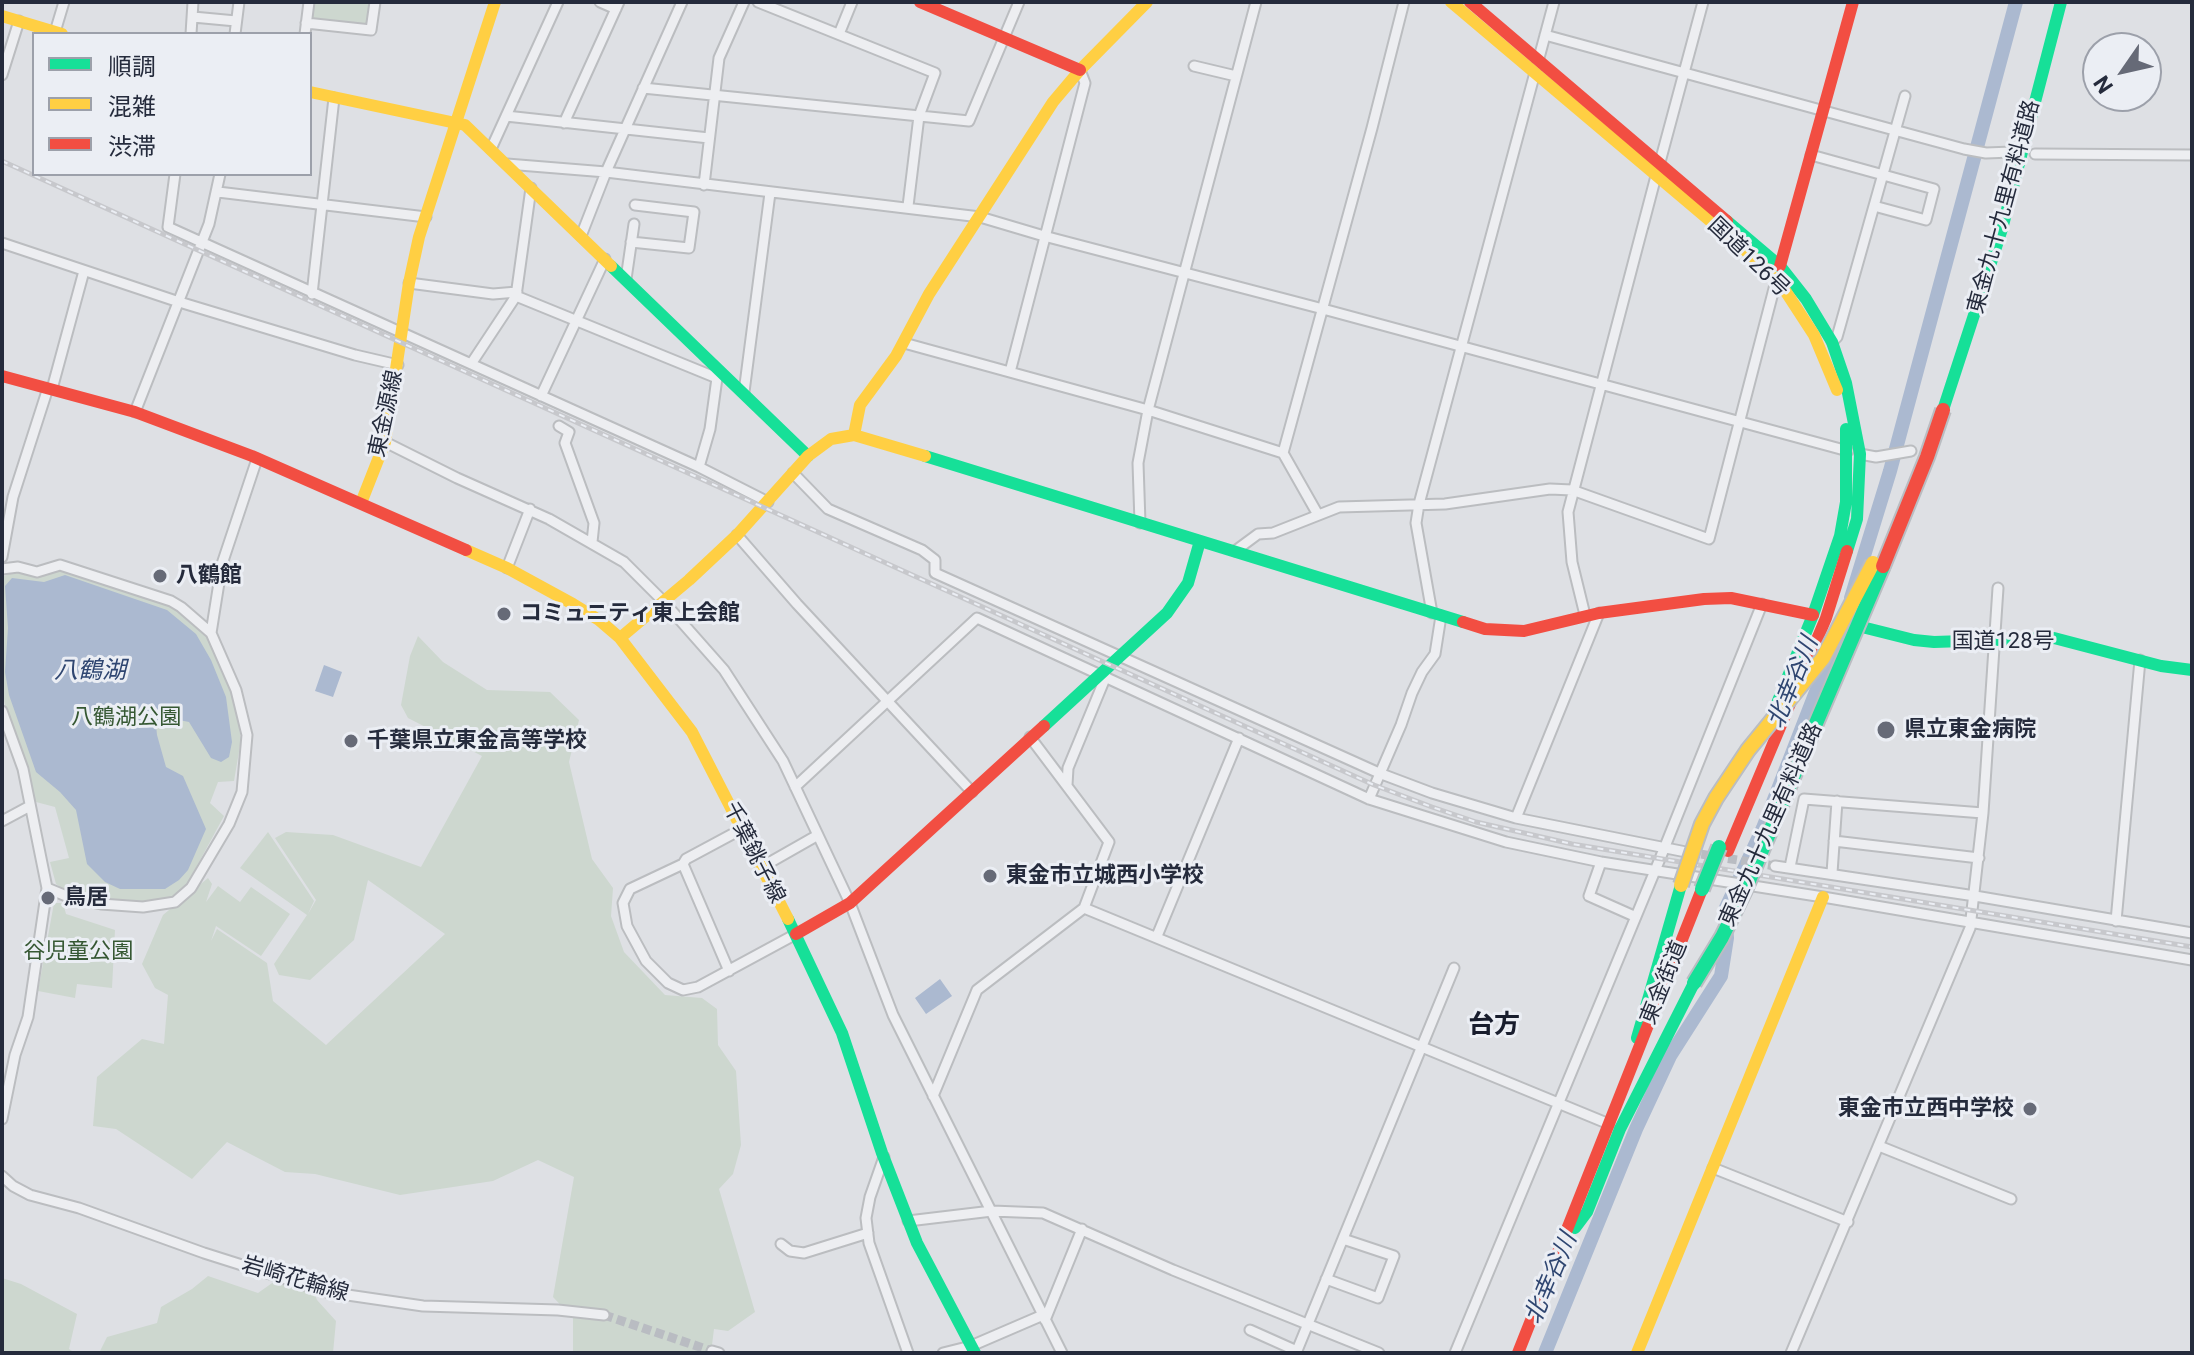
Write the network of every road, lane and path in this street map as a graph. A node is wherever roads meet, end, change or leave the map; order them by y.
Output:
1 (64, 2) edge
2 (193, 2) edge
3 (239, 2) edge
4 (309, 2) edge
5 (375, 2) edge
6 (495, 2) edge
7 (558, 2) edge
8 (600, 2) edge
9 (682, 2) edge
10 (744, 2) edge
11 (758, 2) edge
12 (852, 2) edge
13 (1019, 2) edge
14 (1147, 2) edge
15 (1256, 2) edge
16 (1404, 2) edge
17 (1451, 2) edge
18 (1470, 2) edge
19 (1554, 2) edge
20 (1703, 2) edge
21 (1853, 2) edge
22 (2061, 2) edge
23 (926, 3) edge
24 (617, 5) edge
25 (2, 16) edge
26 (193, 17) junction
27 (19, 21) junction
28 (236, 21) junction
29 (306, 23) junction
30 (55, 32) edge
31 (58, 32) edge
32 (191, 32) edge
33 (235, 32) edge
34 (305, 32) edge
35 (839, 34) junction
36 (1545, 35) junction
37 (1005, 36) junction
38 (1194, 66) dead end
39 (1536, 67) junction
40 (1080, 70) junction
41 (1684, 71) junction
42 (2, 75) edge
43 (1236, 76) junction
44 (643, 88) junction
45 (312, 92) edge
46 (714, 95) junction
47 (1905, 96) dead end
48 (334, 98) junction
49 (1824, 110) junction
50 (506, 116) junction
51 (919, 116) junction
52 (459, 122) junction
53 (564, 123) junction
54 (1896, 129) junction
55 (624, 130) junction
56 (709, 138) junction
57 (491, 149) junction
58 (2012, 152) dead end
59 (2035, 154) dead end
60 (1811, 155) junction
61 (2192, 155) edge
62 (507, 164) junction
63 (1658, 169) junction
64 (606, 172) junction
65 (1882, 175) junction
66 (175, 176) edge
67 (220, 176) edge
68 (704, 185) junction
69 (531, 188) junction
70 (218, 192) junction
71 (770, 193) junction
72 (322, 203) junction
73 (635, 205) dead end
74 (908, 206) junction
75 (1874, 206) junction
76 (426, 217) junction
77 (980, 217) junction
78 (634, 224) dead end
79 (581, 236) junction
80 (1044, 236) junction
81 (631, 242) junction
82 (2, 243) edge
83 (199, 243) junction
84 (605, 259) junction
85 (84, 271) junction
86 (1184, 272) junction
87 (1778, 273) junction
88 (626, 279) junction
89 (409, 283) junction
90 (312, 294) junction
91 (517, 294) junction
92 (176, 301) junction
93 (1323, 309) junction
94 (577, 322) junction
95 (402, 334) junction
96 (1832, 342) junction
97 (904, 343) junction
98 (1461, 346) junction
99 (471, 364) junction
100 (398, 365) junction
101 (1010, 372) junction
102 (720, 375) junction
103 (2, 376) edge
104 (1602, 386) junction
105 (50, 388) junction
106 (744, 392) junction
107 (541, 396) junction
108 (1148, 410) junction
109 (1943, 410) junction
110 (135, 412) junction
111 (1739, 422) junction
112 (559, 426) dead end
113 (854, 435) junction
114 (385, 442) junction
115 (1911, 451) dead end
116 (1283, 453) junction
117 (1854, 453) junction
118 (808, 456) junction
119 (257, 459) junction
120 (699, 467) junction
121 (793, 473) junction
122 (1572, 490) junction
123 (768, 502) junction
124 (361, 503) junction
125 (1419, 504) junction
126 (530, 509) junction
127 (1317, 513) junction
128 (1140, 523) junction
129 (737, 535) junction
130 (1200, 541) junction
131 (592, 542) junction
132 (1235, 551) junction
133 (2, 557) edge
134 (507, 568) junction
135 (2, 569) edge
136 (1998, 588) dead end
137 (664, 602) junction
138 (1762, 604) junction
139 (1436, 614) junction
140 (1592, 614) junction
141 (1820, 616) junction
142 (211, 633) junction
143 (620, 638) junction
144 (1995, 639) junction
145 (1120, 655) junction
146 (2140, 660) junction
147 (2192, 670) edge
148 (1104, 675) junction
149 (887, 701) junction
150 (2, 711) edge
151 (1030, 737) junction
152 (1239, 738) junction
153 (1379, 773) junction
154 (1067, 785) junction
155 (795, 787) junction
156 (972, 792) junction
157 (1369, 799) junction
158 (1837, 801) junction
159 (30, 806) junction
160 (1983, 813) junction
161 (1516, 818) junction
162 (2, 821) edge
163 (740, 830) junction
164 (818, 835) junction
165 (1834, 841) junction
166 (1664, 849) junction
167 (1686, 852) tunnel mouth
168 (1979, 858) junction
169 (1601, 862) junction
170 (683, 864) junction
171 (1775, 866) tunnel mouth
172 (1790, 867) junction
173 (760, 868) junction
174 (1653, 871) junction
175 (1832, 873) junction
176 (47, 888) junction
177 (1707, 890) junction
178 (1975, 896) junction
179 (1823, 897) junction
180 (850, 903) junction
181 (1084, 908) junction
182 (1634, 916) junction
183 (2116, 921) junction
184 (1971, 923) junction
185 (2192, 933) edge
186 (796, 934) junction
187 (1157, 936) junction
188 (2192, 960) edge
189 (1454, 968) dead end
190 (729, 971) junction
191 (1422, 1047) junction
192 (1635, 1059) junction
193 (933, 1096) junction
194 (1557, 1103) junction
195 (3, 1113) edge
196 (1609, 1124) junction
197 (1879, 1146) junction
198 (884, 1157) junction
199 (1713, 1168) junction
200 (2, 1176) edge
201 (2011, 1199) dead end
202 (992, 1211) junction
203 (908, 1221) junction
204 (1848, 1222) junction
205 (1575, 1228) junction
206 (1082, 1229) junction
207 (868, 1233) junction
208 (1343, 1239) junction
209 (781, 1244) dead end
210 (1326, 1279) junction
211 (604, 1315) tunnel mouth
212 (1044, 1318) junction
213 (1308, 1324) junction
214 (1250, 1330) dead end
215 (973, 1350) edge
216 (1296, 1352) edge
217 (908, 1353) edge
218 (943, 1353) edge
219 (1062, 1353) edge
220 (1379, 1353) edge
221 (1455, 1353) edge
222 (1518, 1353) edge
223 (1529, 1353) edge
224 (1637, 1353) edge
225 (1791, 1353) edge

1 - 31 street
2 - 26 street
3 - 28 street
4 - 29 street
5 - 29 street
6 - 52 main road, 東金源線
7 - 50 street
8 - 24 street
9 - 44 street
10 - 46 street
11 - 35 street
12 - 35 street
13 - 37 street
14 - 40 main road
15 - 43 street
16 - 93 street
17 - 39 main road, 国道126号
18 - 39 main road, 国道126号
19 - 36 street
20 - 41 street
21 - 49 main road
22 - 109 main road, 東金九十九里有料道路
23 - 37 main road
24 - 53 street
25 - 27 main road
26 - 28 street
26 - 32 street
27 - 30 main road
27 - 42 street
28 - 33 street
29 - 34 street
35 - 51 street
36 - 39 street
36 - 41 street
37 - 40 main road
37 - 51 street
38 - 43 street
39 - 63 main road, 国道126号
39 - 98 street
40 - 77 main road
40 - 80 street
41 - 49 street
41 - 63 street
43 - 86 street
44 - 46 street
44 - 55 street
45 - 48 main road
46 - 51 street
46 - 56 street
47 - 54 street
48 - 52 main road
48 - 72 street
49 - 54 street
49 - 60 main road
50 - 53 street
50 - 57 street
51 - 74 street
52 - 57 main road
52 - 76 main road, 東金源線
53 - 55 street
54 - 58 street
54 - 65 street
55 - 56 street
55 - 64 street
56 - 68 street
57 - 62 main road
59 - 61 street
60 - 65 street
60 - 87 main road
62 - 64 street
62 - 69 main road
63 - 87 main road, 国道126号
63 - 104 street
64 - 68 street
64 - 79 street
65 - 75 street
65 - 75 street
66 - 83 street
67 - 70 street
68 - 71 street
69 - 79 main road
69 - 91 street
70 - 72 street
70 - 83 street
71 - 74 street
71 - 106 street
72 - 76 street
72 - 90 street
73 - 81 street
74 - 77 street
75 - 96 street
76 - 89 main road, 東金源線
77 - 80 street
77 - 97 main road
78 - 81 street
79 - 84 main road
80 - 86 street
80 - 101 street
81 - 88 street
82 - 85 street
83 - 90 street
83 - 92 street
84 - 88 main road
84 - 94 street
85 - 92 street
85 - 105 street
86 - 93 street
86 - 108 street
87 - 96 main road, 国道126号
87 - 111 street
87 - 117 main road, 国道126号
88 - 102 main road
89 - 91 street
89 - 95 main road, 東金源線
90 - 95 street
91 - 94 street
91 - 99 street
92 - 100 street
92 - 110 street
93 - 98 street
93 - 116 street
94 - 102 street
94 - 107 street
95 - 99 street
95 - 100 main road, 東金源線
96 - 117 main road, 国道126号
97 - 101 street
97 - 113 main road
98 - 104 street
98 - 125 street
99 - 107 street
100 - 114 main road, 東金源線
101 - 108 street
102 - 106 main road
102 - 120 street
103 - 105 main road
104 - 111 street
104 - 122 street
105 - 110 main road
105 - 133 street
106 - 118 main road
107 - 120 street
108 - 116 street
108 - 128 street
109 - 192 main road, 東金九十九里有料道路, bridge
109 - 205 main road, 東金九十九里有料道路, bridge
110 - 119 main road
111 - 117 street
111 - 122 street
112 - 131 street
113 - 118 main road
113 - 128 main road, 国道128号
114 - 124 main road, 東金源線
114 - 126 street
115 - 117 street
116 - 127 street
117 - 141 main road, 国道126号
118 - 121 main road
119 - 124 main road
119 - 142 street
120 - 123 street
121 - 123 main road
121 - 145 street
122 - 125 street
122 - 140 street
123 - 129 main road
124 - 134 main road, 千葉銚子線
125 - 127 street
125 - 139 street
126 - 131 street
126 - 134 street
127 - 132 street
128 - 130 main road, 国道128号
129 - 137 main road
129 - 149 street
130 - 132 main road, 国道128号
130 - 145 main road
131 - 137 street
132 - 139 main road, 国道128号
134 - 143 main road, 千葉銚子線
135 - 142 street
136 - 144 street
137 - 143 main road
137 - 155 street
138 - 140 main road, 国道128号
138 - 141 main road, 国道128号
138 - 166 street
139 - 140 main road, 国道128号
139 - 153 street
140 - 161 street
141 - 144 main road, 国道128号
141 - 177 main road, 東金街道, bridge
142 - 176 street
143 - 163 main road, 千葉銚子線
144 - 146 main road, 国道128号
144 - 160 street
145 - 148 main road
145 - 153 street
146 - 147 main road, 国道128号
146 - 183 street
148 - 149 street
148 - 151 main road
148 - 152 street
148 - 154 street
149 - 155 street
149 - 156 street
150 - 159 street
151 - 154 street
151 - 156 main road
152 - 157 street
152 - 187 street
153 - 157 street
153 - 161 street
154 - 181 street
155 - 164 street
156 - 180 main road
157 - 169 street
158 - 160 street
158 - 165 street
158 - 172 street
159 - 162 street
159 - 176 street
160 - 168 street
161 - 166 street
163 - 170 street
163 - 173 main road, 千葉銚子線
164 - 173 street
164 - 180 street
165 - 168 street
165 - 175 street
166 - 167 street
166 - 174 street
168 - 178 street
169 - 174 street
169 - 182 street
170 - 190 street
170 - 190 street
171 - 172 street
172 - 175 street
173 - 186 main road, 千葉銚子線
174 - 179 street
174 - 182 street
175 - 178 street
176 - 195 street
177 - 192 main road, 東金街道
177 - 205 main road, 東金街道
178 - 183 street
178 - 184 street
179 - 184 street
179 - 199 main road
180 - 186 main road
180 - 193 street
181 - 187 street
181 - 193 street
182 - 194 street
183 - 185 street
184 - 188 street
184 - 197 street
186 - 190 street
186 - 198 main road, 千葉銚子線
187 - 191 street
189 - 191 street
191 - 194 street
191 - 208 street
192 - 196 main road, 東金街道
193 - 202 street
194 - 196 street
194 - 221 street
196 - 222 main road, 東金街道
197 - 201 street
197 - 204 street
198 - 203 main road, 千葉銚子線
198 - 207 street
199 - 204 street
199 - 224 main road
200 - 211 street, 岩崎花輪線
202 - 203 street
202 - 206 street
202 - 212 street
203 - 215 main road, 千葉銚子線
204 - 225 street
205 - 223 main road, 東金街道
206 - 212 street
206 - 213 street
207 - 209 street
207 - 217 street
208 - 210 street
208 - 210 street
210 - 213 street
212 - 215 street
212 - 219 street
213 - 216 street
213 - 220 street
214 - 216 street
215 - 218 street

